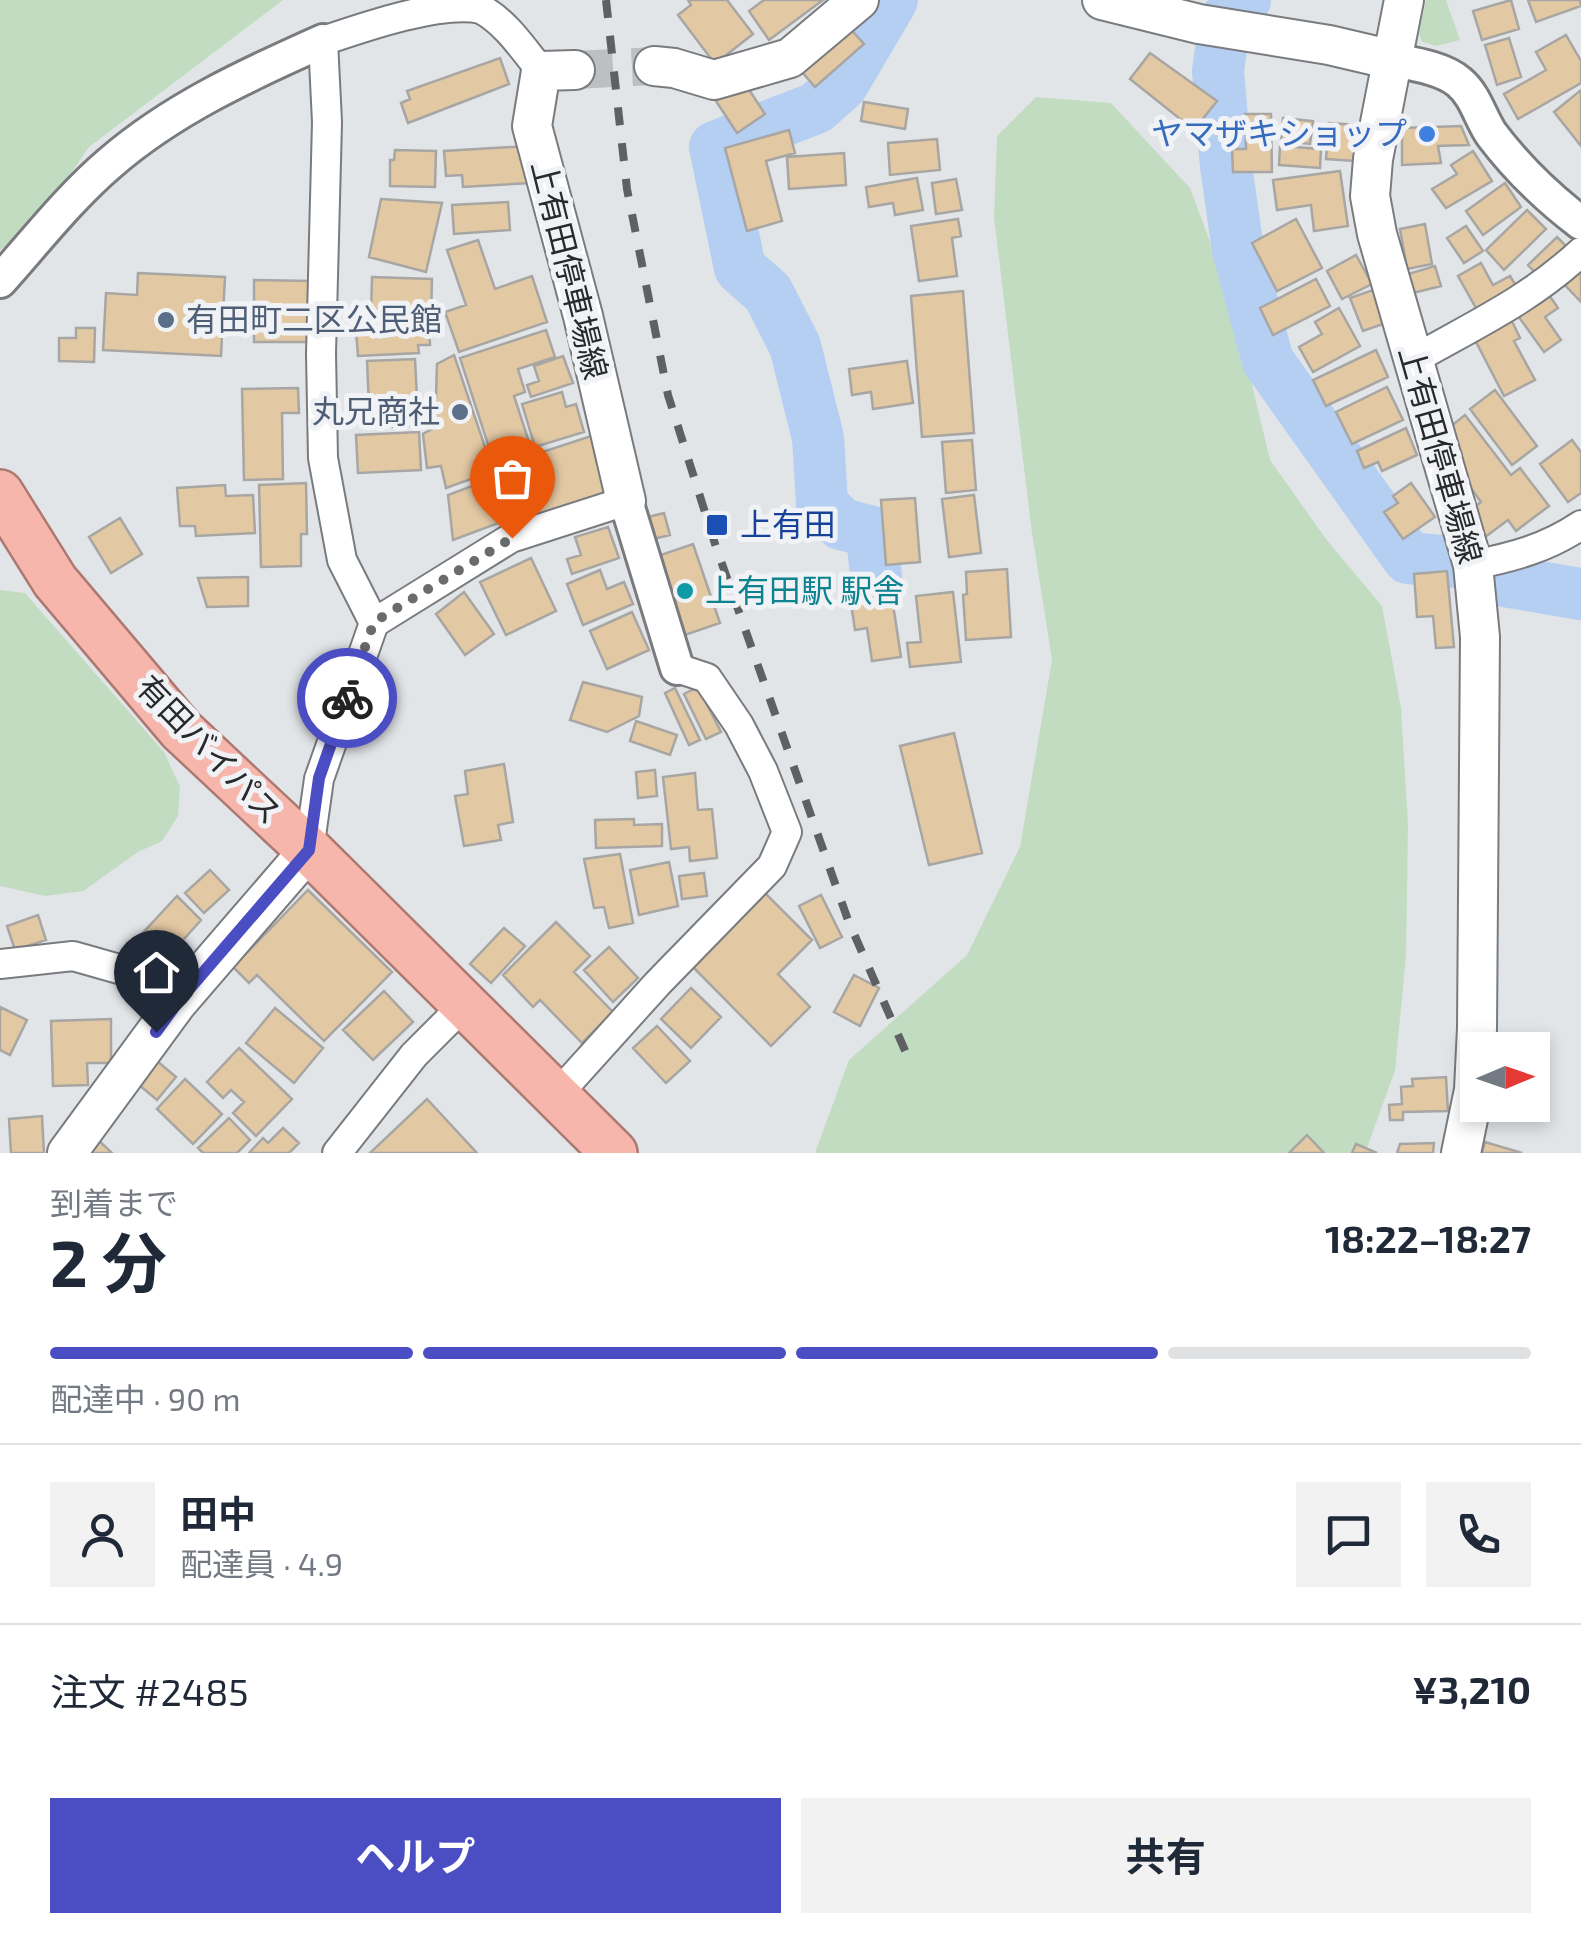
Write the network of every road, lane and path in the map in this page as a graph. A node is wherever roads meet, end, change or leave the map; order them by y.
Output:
1 (859, 0) edge
2 (1102, 0) edge
3 (1404, 0) edge
4 (323, 41) junction
5 (1393, 60) junction
6 (654, 66) tunnel mouth
7 (558, 71) joint
8 (1581, 223) edge
9 (1581, 252) edge
10 (0, 281) edge
11 (1413, 360) junction
12 (0, 493) edge
13 (626, 501) junction
14 (1581, 525) edge
15 (1473, 565) junction
16 (374, 622) junction
17 (677, 668) joint
18 (309, 850) junction
19 (0, 964) edge
20 (177, 1003) junction
21 (464, 1004) junction
22 (556, 1096) junction
23 (67, 1153) edge
24 (337, 1153) edge
25 (614, 1153) edge
26 (1461, 1153) edge

1 - 6 main road
2 - 5 main road
3 - 5 main road, 上有田停車場線
4 - 7 street
4 - 10 street
4 - 16 street
5 - 8 street
5 - 11 main road, 上有田停車場線
7 - 13 main road, 上有田停車場線
9 - 11 street
11 - 15 main road, 上有田停車場線
12 - 18 highway, 有田バイパス
13 - 16 street
13 - 17 street
14 - 15 street
15 - 26 main road, 上有田停車場線
16 - 18 street
17 - 22 street
18 - 20 main road
18 - 21 highway, 有田バイパス
19 - 20 street
20 - 23 main road
21 - 22 highway, 有田バイパス
21 - 24 street
22 - 25 highway, 有田バイパス

